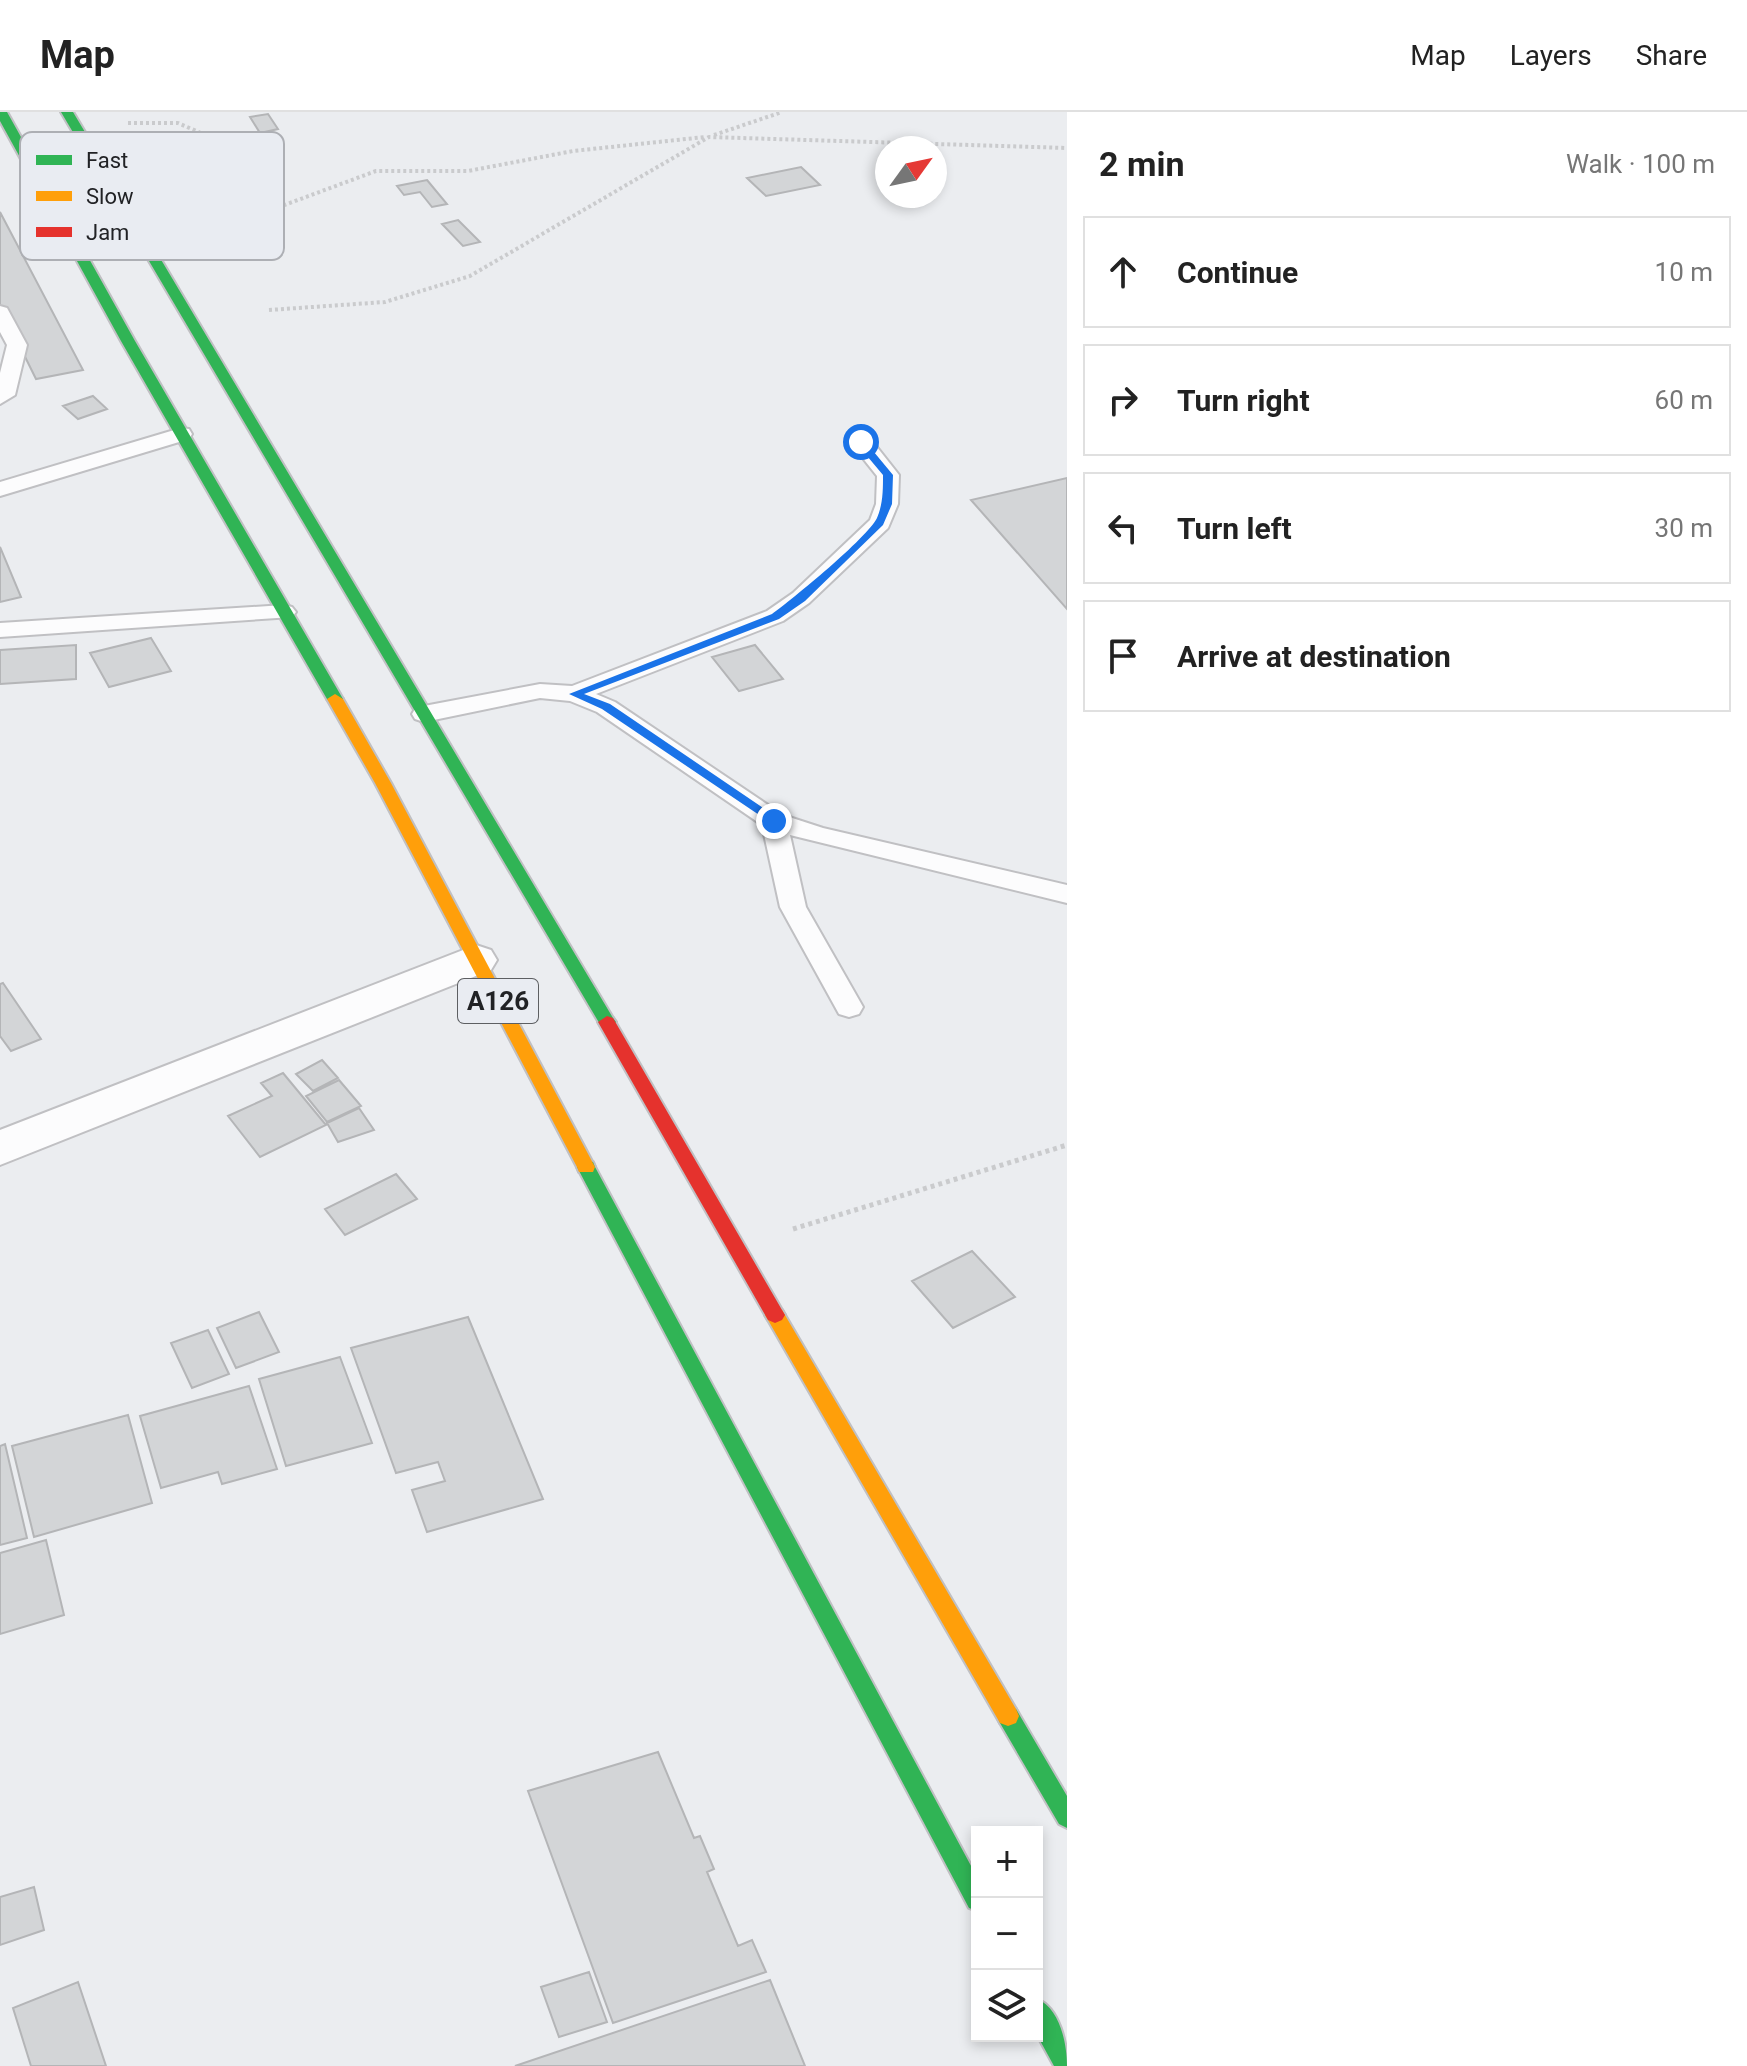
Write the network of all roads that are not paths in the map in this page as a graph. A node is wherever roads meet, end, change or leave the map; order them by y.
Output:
1 (1, 112) edge
2 (67, 112) edge
3 (79, 132) edge
4 (20, 146) edge
5 (84, 260) edge
6 (155, 260) edge
7 (0, 312) edge
8 (0, 398) edge
9 (181, 434) junction
10 (861, 442) dead end
11 (0, 489) edge
12 (284, 612) junction
13 (0, 630) edge
14 (574, 694) junction
15 (424, 714) junction
16 (774, 821) junction
17 (1067, 894) edge
18 (476, 960) junction
19 (849, 1007) dead end
20 (0, 1148) edge
21 (1067, 1817) edge
22 (976, 1898) edge
23 (1043, 2022) edge
24 (1067, 2066) edge

1 - 4 highway, A126
2 - 3 highway, A126
5 - 9 highway, A126
6 - 15 highway, A126
7 - 8 lane
9 - 11 lane
9 - 12 highway, A126
10 - 14 lane
12 - 13 lane
12 - 18 highway, A126
14 - 15 lane
14 - 16 lane
15 - 21 highway, A126
16 - 17 lane
16 - 19 lane
18 - 20 street
18 - 22 highway, A126
23 - 24 highway

